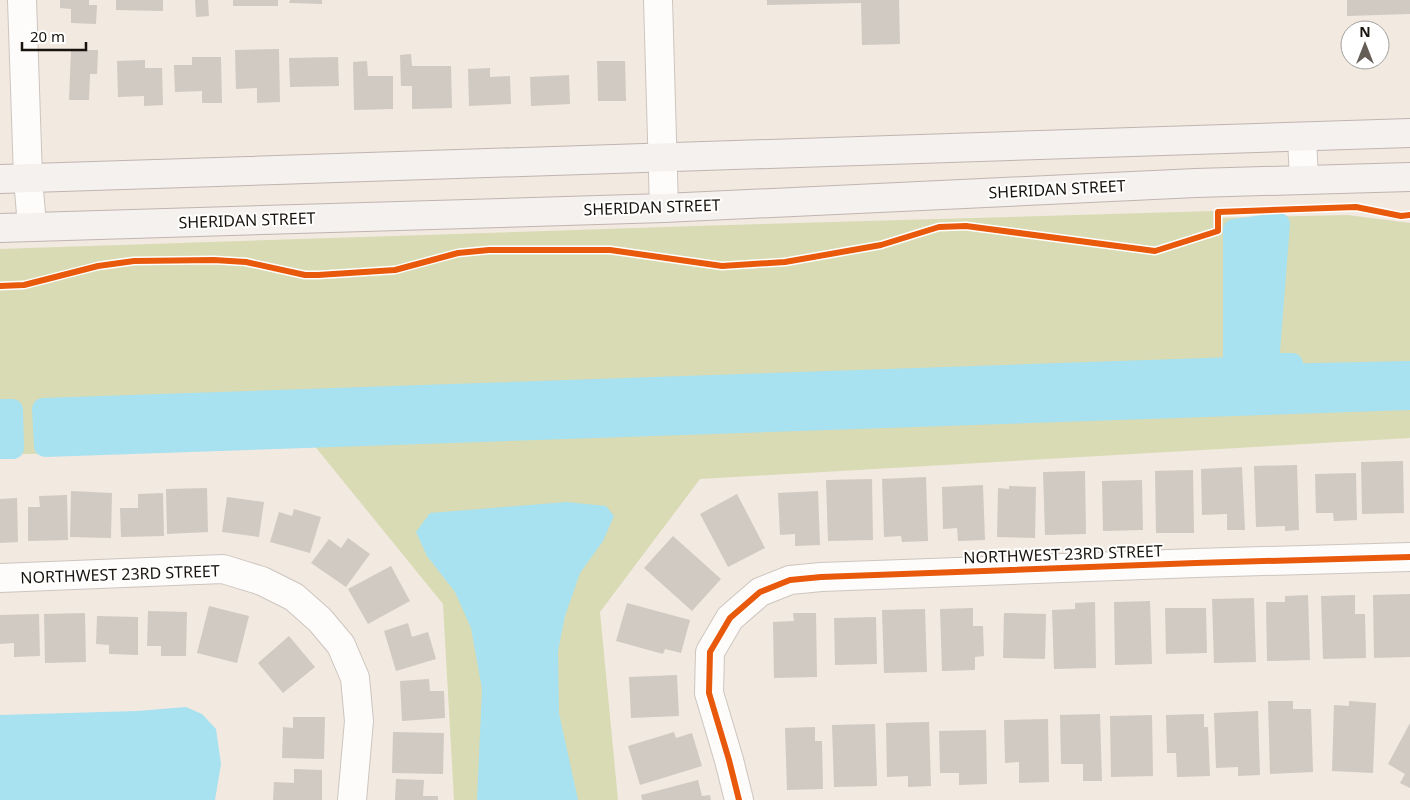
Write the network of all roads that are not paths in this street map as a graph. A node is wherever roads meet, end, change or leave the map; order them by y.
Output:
1 (22, 0) edge
2 (658, 0) edge
3 (1410, 133) edge
4 (1302, 137) junction
5 (663, 156) junction
6 (1410, 177) edge
7 (28, 178) junction
8 (0, 179) edge
9 (1304, 180) junction
10 (664, 208) junction
11 (32, 226) junction
12 (0, 228) edge
13 (1410, 557) edge
14 (0, 578) edge
15 (352, 800) edge
16 (739, 800) edge

1 - 7 street
2 - 5 street
3 - 4 main road
4 - 5 main road
4 - 9 street
5 - 7 main road
5 - 10 street
6 - 9 main road, SHERIDAN STREET
7 - 8 main road
7 - 11 street
9 - 10 main road, SHERIDAN STREET
10 - 11 main road, SHERIDAN STREET
11 - 12 main road, SHERIDAN STREET
13 - 16 street, NORTHWEST 23RD STREET
14 - 15 street, NORTHWEST 23RD STREET

